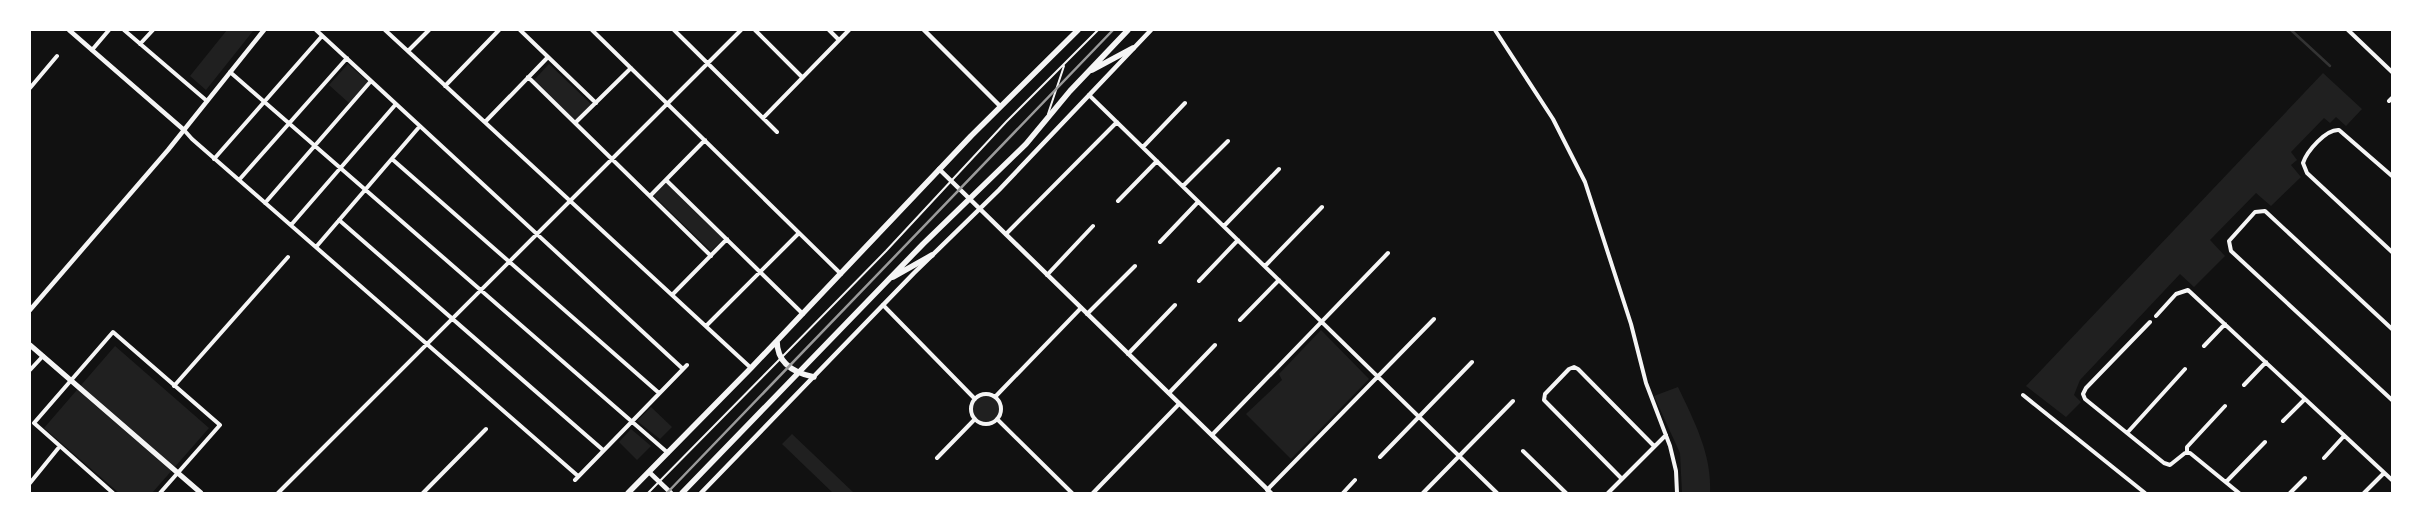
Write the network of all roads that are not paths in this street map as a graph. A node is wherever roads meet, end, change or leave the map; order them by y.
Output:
1 (69, 30) edge
2 (109, 30) edge
3 (124, 30) edge
4 (153, 30) edge
5 (316, 30) edge
6 (385, 30) edge
7 (429, 30) edge
8 (499, 30) edge
9 (520, 30) edge
10 (592, 30) edge
11 (674, 30) edge
12 (741, 30) edge
13 (755, 30) edge
14 (829, 30) edge
15 (849, 30) edge
16 (924, 30) edge
17 (1078, 30) edge
18 (1098, 30) edge
19 (1128, 30) edge
20 (1151, 30) edge
21 (1495, 30) edge
22 (2348, 30) edge
23 (262, 31) edge
24 (322, 36) junction
25 (839, 40) junction
26 (140, 44) junction
27 (1133, 48) junction
28 (92, 50) junction
29 (408, 51) junction
30 (57, 56) dead end
31 (548, 57) junction
32 (346, 58) junction
33 (708, 64) junction
34 (1064, 66) junction
35 (631, 68) junction
36 (230, 72) junction
37 (2392, 72) edge
38 (1086, 73) junction
39 (528, 78) junction
40 (802, 78) junction
41 (371, 81) junction
42 (445, 86) junction
43 (30, 88) edge
44 (1089, 94) junction
45 (207, 101) junction
46 (264, 102) junction
47 (596, 103) junction
48 (1185, 103) dead end
49 (396, 104) junction
50 (668, 104) junction
51 (1000, 106) junction
52 (763, 118) junction
53 (485, 122) junction
54 (1117, 122) junction
55 (575, 123) junction
56 (1044, 123) junction
57 (289, 124) junction
58 (420, 126) junction
59 (184, 130) junction
60 (777, 132) dead end
61 (705, 140) junction
62 (1228, 140) dead end
63 (315, 146) junction
64 (1142, 147) junction
65 (214, 159) junction
66 (392, 159) junction
67 (612, 160) junction
68 (1157, 161) junction
69 (340, 168) junction
70 (939, 169) junction
71 (1279, 169) dead end
72 (2392, 176) edge
73 (239, 180) junction
74 (666, 180) junction
75 (952, 181) junction
76 (1182, 186) junction
77 (365, 190) junction
78 (650, 196) junction
79 (970, 200) junction
80 (571, 201) junction
81 (1118, 201) dead end
82 (1198, 202) junction
83 (265, 203) junction
84 (1322, 206) dead end
85 (980, 209) junction
86 (339, 220) junction
87 (291, 225) junction
88 (1093, 226) dead end
89 (1224, 226) junction
90 (799, 233) junction
91 (537, 234) junction
92 (1006, 234) junction
93 (727, 239) junction
94 (1238, 240) junction
95 (1160, 242) dead end
96 (316, 247) junction
97 (2392, 252) edge
98 (1388, 253) dead end
99 (932, 255) junction
100 (711, 256) junction
101 (288, 257) dead end
102 (509, 261) junction
103 (1135, 266) dead end
104 (1265, 266) junction
105 (760, 272) junction
106 (841, 274) junction
107 (1047, 275) junction
108 (1199, 280) dead end
109 (1279, 280) junction
110 (887, 281) junction
111 (480, 290) junction
112 (672, 295) junction
113 (883, 305) junction
114 (1175, 305) dead end
115 (1081, 308) junction
116 (30, 310) edge
117 (803, 314) junction
118 (1088, 314) junction
119 (2156, 316) dead end
120 (451, 318) junction
121 (1434, 319) dead end
122 (1240, 320) dead end
123 (1321, 322) junction
124 (2150, 322) dead end
125 (2225, 324) junction
126 (706, 326) junction
127 (2392, 330) edge
128 (777, 341) junction
129 (426, 343) junction
130 (30, 345) edge
131 (1215, 345) dead end
132 (2204, 346) dead end
133 (1128, 354) junction
134 (43, 356) junction
135 (781, 358) junction
136 (1472, 362) dead end
137 (2266, 362) junction
138 (687, 365) dead end
139 (683, 368) junction
140 (751, 368) junction
141 (2185, 369) dead end
142 (30, 370) edge
143 (798, 373) junction
144 (814, 376) junction
145 (1378, 377) junction
146 (71, 380) junction
147 (2244, 385) dead end
148 (174, 386) junction
149 (659, 393) junction
150 (1169, 393) junction
151 (2023, 395) dead end
152 (995, 397) junction
153 (975, 399) junction
154 (2305, 399) junction
155 (2392, 400) edge
156 (1513, 401) dead end
157 (1179, 404) junction
158 (2225, 406) dead end
159 (1419, 417) junction
160 (975, 419) junction
161 (997, 419) junction
162 (631, 421) junction
163 (2284, 422) dead end
164 (486, 429) dead end
165 (2127, 433) junction
166 (1212, 435) junction
167 (1666, 435) junction
168 (2344, 436) junction
169 (2265, 442) dead end
170 (60, 446) junction
171 (1654, 446) junction
172 (603, 450) junction
173 (1523, 451) dead end
174 (668, 453) junction
175 (2187, 453) junction
176 (1459, 456) junction
177 (1380, 457) dead end
178 (937, 458) dead end
179 (2324, 458) dead end
180 (649, 472) junction
181 (177, 473) junction
182 (2384, 473) junction
183 (2304, 478) dead end
184 (1622, 479) junction
185 (1355, 480) dead end
186 (2392, 480) edge
187 (30, 482) edge
188 (659, 482) junction
189 (2226, 482) junction
190 (1613, 488) junction
191 (1269, 491) edge
192 (113, 493) edge
193 (160, 493) edge
194 (201, 493) edge
195 (278, 493) edge
196 (423, 493) edge
197 (628, 493) edge
198 (648, 493) edge
199 (671, 493) edge
200 (682, 493) edge
201 (701, 493) edge
202 (1072, 493) edge
203 (1093, 493) edge
204 (1342, 493) edge
205 (1423, 493) edge
206 (1497, 493) edge
207 (1566, 493) edge
208 (1608, 493) edge
209 (1617, 493) edge
210 (1677, 493) edge
211 (2145, 493) edge
212 (2239, 493) edge
213 (2290, 493) edge
214 (2364, 493) edge

1 - 28 street
2 - 28 street
3 - 26 street
4 - 26 street
5 - 24 street
6 - 29 street
7 - 29 street
8 - 42 street
9 - 31 street
10 - 35 street
11 - 33 street
12 - 33 street
13 - 40 street
14 - 25 street
15 - 25 street
16 - 51 street
17 - 51 main road
18 - 34 lane
19 - 38 main road
20 - 27 street
21 - 167 street
22 - 37 street
23 - 36 street
24 - 32 street
24 - 46 street
25 - 40 street
26 - 45 street
27 - 38 main road
27 - 44 street
28 - 59 street
29 - 42 street
30 - 43 street
31 - 39 street
31 - 47 street
32 - 41 street
32 - 57 street
33 - 50 street
33 - 52 street
34 - 56 lane
34 - 75 lane
35 - 47 street
35 - 50 street
36 - 45 street
36 - 46 street
38 - 56 main road
39 - 53 street
39 - 55 street
40 - 52 street
41 - 49 street
41 - 63 street
42 - 53 street
44 - 54 street
44 - 85 street
45 - 59 street
46 - 57 street
46 - 65 street
47 - 55 street
48 - 64 street
49 - 58 street
49 - 69 street
50 - 61 street
50 - 67 street
51 - 70 main road
52 - 60 street
53 - 80 street
54 - 64 street
54 - 92 street
55 - 67 street
56 - 79 main road
57 - 63 street
57 - 73 street
58 - 66 street
58 - 91 street
59 - 65 street
59 - 116 street
61 - 74 street
61 - 90 street
62 - 76 street
63 - 69 street
63 - 83 street
64 - 68 street
65 - 73 street
66 - 77 street
66 - 102 street
67 - 78 street
67 - 80 street
68 - 76 street
68 - 81 street
69 - 77 street
69 - 87 street
70 - 75 street
70 - 106 main road
71 - 89 street
72 - 97 street
73 - 83 street
74 - 78 street
74 - 93 street
75 - 79 street
75 - 135 lane
76 - 82 street
77 - 86 street
77 - 111 street
78 - 100 street
79 - 85 street
79 - 110 main road
80 - 91 street
80 - 112 street
82 - 89 street
82 - 95 street
83 - 87 street
84 - 104 street
85 - 92 street
85 - 99 street
86 - 96 street
86 - 120 street
87 - 96 street
88 - 107 street
89 - 94 street
90 - 105 street
90 - 106 street
91 - 102 street
91 - 139 street
92 - 107 street
93 - 100 street
93 - 105 street
94 - 104 street
94 - 108 street
96 - 129 street
98 - 123 street
99 - 110 main road
99 - 113 street
100 - 112 street
101 - 148 street
102 - 111 street
102 - 149 street
103 - 118 street
104 - 109 street
105 - 117 street
105 - 126 street
106 - 117 main road
107 - 115 street
109 - 122 street
109 - 123 street
110 - 143 main road
111 - 120 street
111 - 162 street
112 - 126 street
113 - 144 street
113 - 153 street
114 - 133 street
115 - 118 street
115 - 152 street
117 - 128 main road
118 - 133 street
119 - 125 street
120 - 129 street
120 - 172 street
121 - 145 street
123 - 145 street
123 - 166 street
124 - 165 street
125 - 132 street
125 - 137 street
126 - 140 street
127 - 155 street
128 - 135 main road
128 - 140 main road
129 - 172 street
129 - 195 street
130 - 134 main road
131 - 150 street
133 - 150 street
134 - 142 street
134 - 146 main road
135 - 143 main road
135 - 188 lane
136 - 159 street
137 - 147 street
137 - 154 street
138 - 139 street
139 - 149 street
140 - 174 main road
141 - 165 street
143 - 144 main road
143 - 200 main road
144 - 201 street
145 - 159 street
145 - 191 street
146 - 148 street
146 - 170 street
146 - 181 main road
148 - 181 street
149 - 162 street
150 - 157 street
151 - 211 street
152 - 153 street
152 - 161 street
153 - 160 street
154 - 163 street
154 - 168 street
156 - 176 street
157 - 166 street
157 - 203 street
158 - 175 street
159 - 176 street
159 - 177 street
160 - 161 street
160 - 178 street
161 - 202 street
162 - 172 street
162 - 174 street
164 - 196 street
165 - 175 street
166 - 191 street
167 - 171 street
167 - 210 street
168 - 179 street
168 - 182 street
169 - 189 street
170 - 187 street
170 - 192 street
171 - 184 street
171 - 184 street
173 - 207 street
174 - 180 main road
175 - 189 street
176 - 205 street
176 - 206 street
180 - 188 street
180 - 197 main road
181 - 193 street
181 - 194 main road
182 - 186 street
182 - 214 street
183 - 213 street
184 - 190 street
185 - 204 street
188 - 198 lane
188 - 199 street
189 - 212 street
190 - 208 street
190 - 209 street

